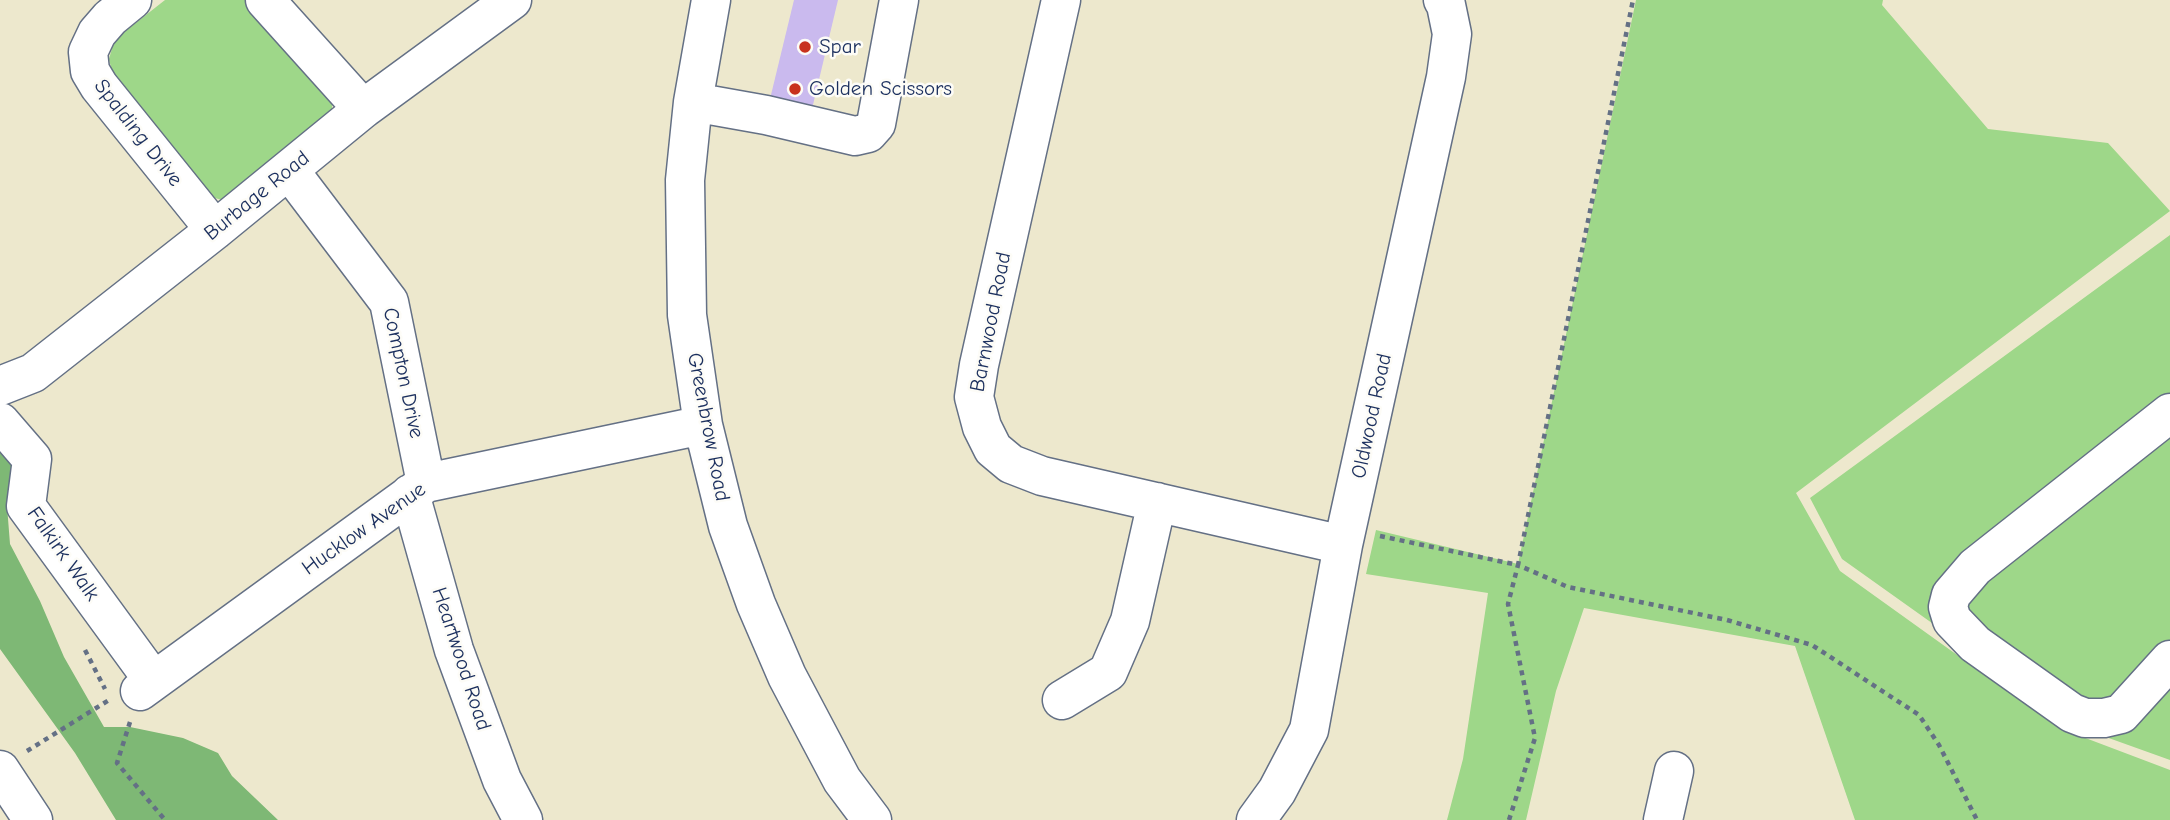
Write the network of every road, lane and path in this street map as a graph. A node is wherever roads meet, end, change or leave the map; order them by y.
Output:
1 (132, 0) edge
2 (265, 0) edge
3 (512, 0) edge
4 (711, 0) edge
5 (899, 0) edge
6 (1060, 0) edge
7 (1443, 0) edge
8 (1633, 0) edge
9 (693, 102) junction
10 (363, 109) junction
11 (289, 170) junction
12 (215, 230) junction
13 (0, 386) edge
14 (2170, 413) edge
15 (0, 422) edge
16 (703, 425) junction
17 (418, 488) junction
18 (1157, 502) junction
19 (1345, 537) junction
20 (1518, 565) junction
21 (2170, 660) edge
22 (146, 686) junction
23 (1062, 700) dead end
24 (101, 705) dead end
25 (11, 762) edge
26 (1674, 771) dead end
27 (33, 820) edge
28 (165, 820) edge
29 (523, 820) edge
30 (872, 820) edge
31 (1256, 820) edge
32 (1509, 820) edge
33 (1663, 820) edge
34 (1977, 820) edge

1 - 12 main road, Spalding Drive
2 - 10 main road
3 - 10 main road, Burbage Road
4 - 9 main road, Greenbrow Road
5 - 9 main road
6 - 18 main road, Barnwood Road
7 - 19 main road, Oldwood Road
8 - 20 path
9 - 16 main road, Greenbrow Road
10 - 11 main road, Burbage Road
11 - 12 main road, Burbage Road
11 - 17 main road, Compton Drive
12 - 13 main road, Burbage Road
14 - 21 main road
15 - 22 main road, Falkirk Walk
16 - 17 main road, Hucklow Avenue
16 - 30 main road, Greenbrow Road
17 - 22 main road, Hucklow Avenue
17 - 29 main road, Heartwood Road
18 - 19 main road, Barnwood Road
18 - 23 main road
19 - 20 path
19 - 31 main road, Oldwood Road
20 - 32 path
20 - 34 path
22 - 28 path
24 - 25 path
25 - 27 main road
26 - 33 main road

